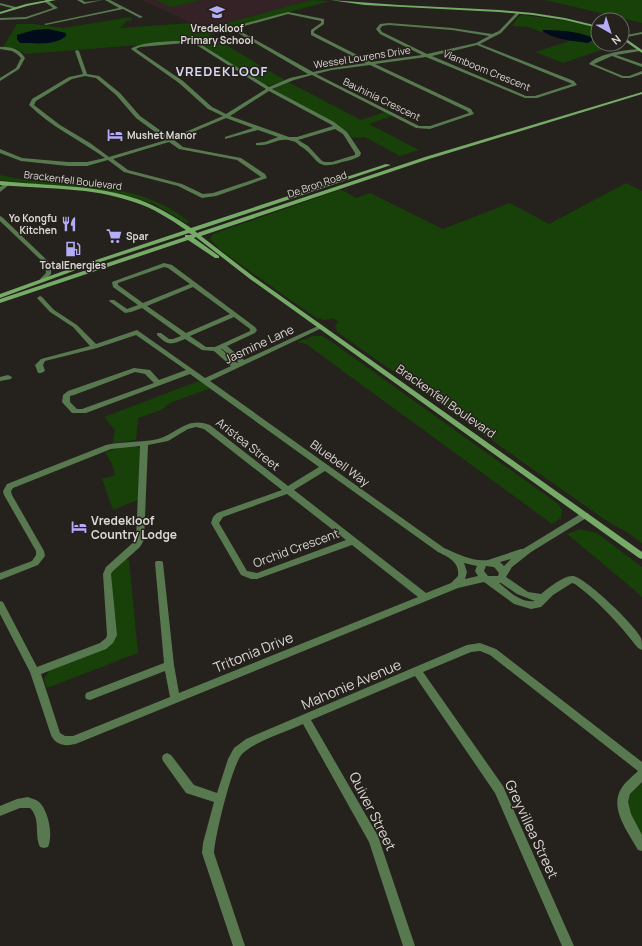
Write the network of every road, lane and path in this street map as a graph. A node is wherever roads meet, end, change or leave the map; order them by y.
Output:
1 (54, 0) edge
2 (79, 0) edge
3 (101, 0) edge
4 (107, 0) edge
5 (332, 0) edge
6 (46, 1) junction
7 (0, 4) edge
8 (15, 8) junction
9 (123, 8) junction
10 (0, 13) edge
11 (518, 13) junction
12 (141, 17) dead end
13 (0, 19) edge
14 (46, 24) dead end
15 (590, 25) edge
16 (642, 33) edge
17 (630, 35) edge
18 (494, 36) junction
19 (630, 43) edge
20 (476, 44) junction
21 (0, 48) edge
22 (76, 51) dead end
23 (640, 51) edge
24 (613, 55) junction
25 (428, 56) junction
26 (369, 63) junction
27 (642, 66) edge
28 (642, 72) edge
29 (311, 74) junction
30 (85, 75) junction
31 (0, 80) edge
32 (642, 88) edge
33 (269, 89) junction
34 (642, 93) edge
35 (226, 116) junction
36 (336, 127) junction
37 (258, 128) junction
38 (282, 137) junction
39 (227, 138) dead end
40 (293, 139) junction
41 (171, 140) junction
42 (258, 144) dead end
43 (0, 151) edge
44 (109, 159) junction
45 (0, 183) edge
46 (7, 184) junction
47 (0, 190) edge
48 (0, 218) edge
49 (185, 231) junction
50 (192, 236) junction
51 (48, 264) junction
52 (74, 269) junction
53 (43, 279) junction
54 (194, 284) junction
55 (0, 296) edge
56 (40, 298) dead end
57 (0, 301) edge
58 (112, 301) dead end
59 (143, 305) junction
60 (234, 314) junction
61 (320, 328) junction
62 (159, 334) dead end
63 (185, 336) junction
64 (95, 347) junction
65 (219, 348) junction
66 (240, 364) junction
67 (41, 371) dead end
68 (191, 371) junction
69 (8, 377) dead end
70 (0, 379) edge
71 (206, 380) junction
72 (158, 383) junction
73 (144, 442) junction
74 (324, 467) junction
75 (288, 490) junction
76 (585, 515) junction
77 (352, 540) junction
78 (528, 550) junction
79 (642, 556) edge
80 (460, 559) junction
81 (159, 563) dead end
82 (484, 571) junction
83 (502, 575) junction
84 (0, 577) edge
85 (452, 587) junction
86 (426, 598) junction
87 (543, 598) junction
88 (0, 605) edge
89 (642, 646) edge
90 (169, 665) junction
91 (417, 671) junction
92 (35, 672) junction
93 (90, 696) dead end
94 (175, 699) junction
95 (305, 719) junction
96 (167, 758) dead end
97 (642, 768) edge
98 (642, 775) edge
99 (220, 799) junction
100 (0, 811) edge
101 (44, 843) dead end
102 (642, 846) edge
103 (239, 946) edge
104 (409, 946) edge
105 (568, 946) edge

1 - 6 street
2 - 3 street
4 - 9 street
5 - 11 street
6 - 8 street
6 - 13 street
7 - 8 street
8 - 10 street
9 - 12 street
9 - 14 street
11 - 15 street
11 - 18 street, Wessel Lourens Drive
16 - 17 street
18 - 20 street, Wessel Lourens Drive
18 - 25 street
19 - 23 street
20 - 25 street, Wessel Lourens Drive
20 - 25 street, Vlamboom Crescent
21 - 31 street
22 - 30 street
23 - 24 street
24 - 27 street
24 - 28 street
25 - 26 street, Wessel Lourens Drive
26 - 29 street, Wessel Lourens Drive
26 - 29 street
26 - 29 street, Bauhinia Crescent
29 - 33 street, Wessel Lourens Drive
30 - 41 street
30 - 44 street
32 - 49 street, De Bron Road
33 - 35 street, Wessel Lourens Drive
33 - 35 street
33 - 36 street
34 - 50 street, De Bron Road
35 - 37 street
35 - 41 street, Wessel Lourens Drive
36 - 40 street
36 - 40 street
37 - 38 street
37 - 39 street
38 - 40 street
38 - 42 street
41 - 44 street, Wessel Lourens Drive
41 - 44 street
43 - 44 street, Wessel Lourens Drive
45 - 46 street, Brackenfell Boulevard
46 - 47 street
46 - 49 street, Brackenfell Boulevard
48 - 51 street
49 - 50 street, Brackenfell Boulevard
49 - 52 street, De Bron Road
50 - 57 street, De Bron Road
50 - 61 street, Brackenfell Boulevard
51 - 52 street
51 - 53 street
52 - 53 street, De Bron Road
53 - 55 street, De Bron Road
54 - 59 street
54 - 59 street
54 - 60 street
56 - 64 street
58 - 59 street
59 - 63 street
60 - 63 street
60 - 65 street
61 - 66 street, Jasmine Lane
61 - 76 street, Brackenfell Boulevard
62 - 63 street
63 - 65 street
64 - 67 street
64 - 68 street, Bluebell Way
65 - 66 street
66 - 71 street, Jasmine Lane
68 - 71 street, Bluebell Way
68 - 72 street
69 - 70 street
71 - 74 street, Bluebell Way
72 - 72 street
73 - 75 street, Aristea Street
73 - 84 street, Aristea Street
73 - 92 street
74 - 75 street
74 - 80 street, Bluebell Way
75 - 77 street, Aristea Street
75 - 77 street, Orchid Crescent
76 - 78 street
76 - 79 street, Brackenfell Boulevard
77 - 86 street, Aristea Street
78 - 82 street
78 - 83 street
80 - 82 street, Bluebell Way
80 - 85 street
81 - 90 street
82 - 83 street
82 - 83 street
82 - 85 street, Tritonia Drive
82 - 87 street
83 - 87 street
85 - 86 street, Tritonia Drive
86 - 94 street, Tritonia Drive
87 - 89 street
88 - 92 street
90 - 93 street
90 - 94 street
91 - 95 street, Mahonie Avenue
91 - 97 street, Mahonie Avenue
91 - 105 street, Greyvillea Street
92 - 94 street, Tritonia Drive
95 - 99 street, Mahonie Avenue
95 - 104 street, Quiver Street
96 - 99 street
98 - 102 street
99 - 103 street, Mahonie Avenue
100 - 101 street

